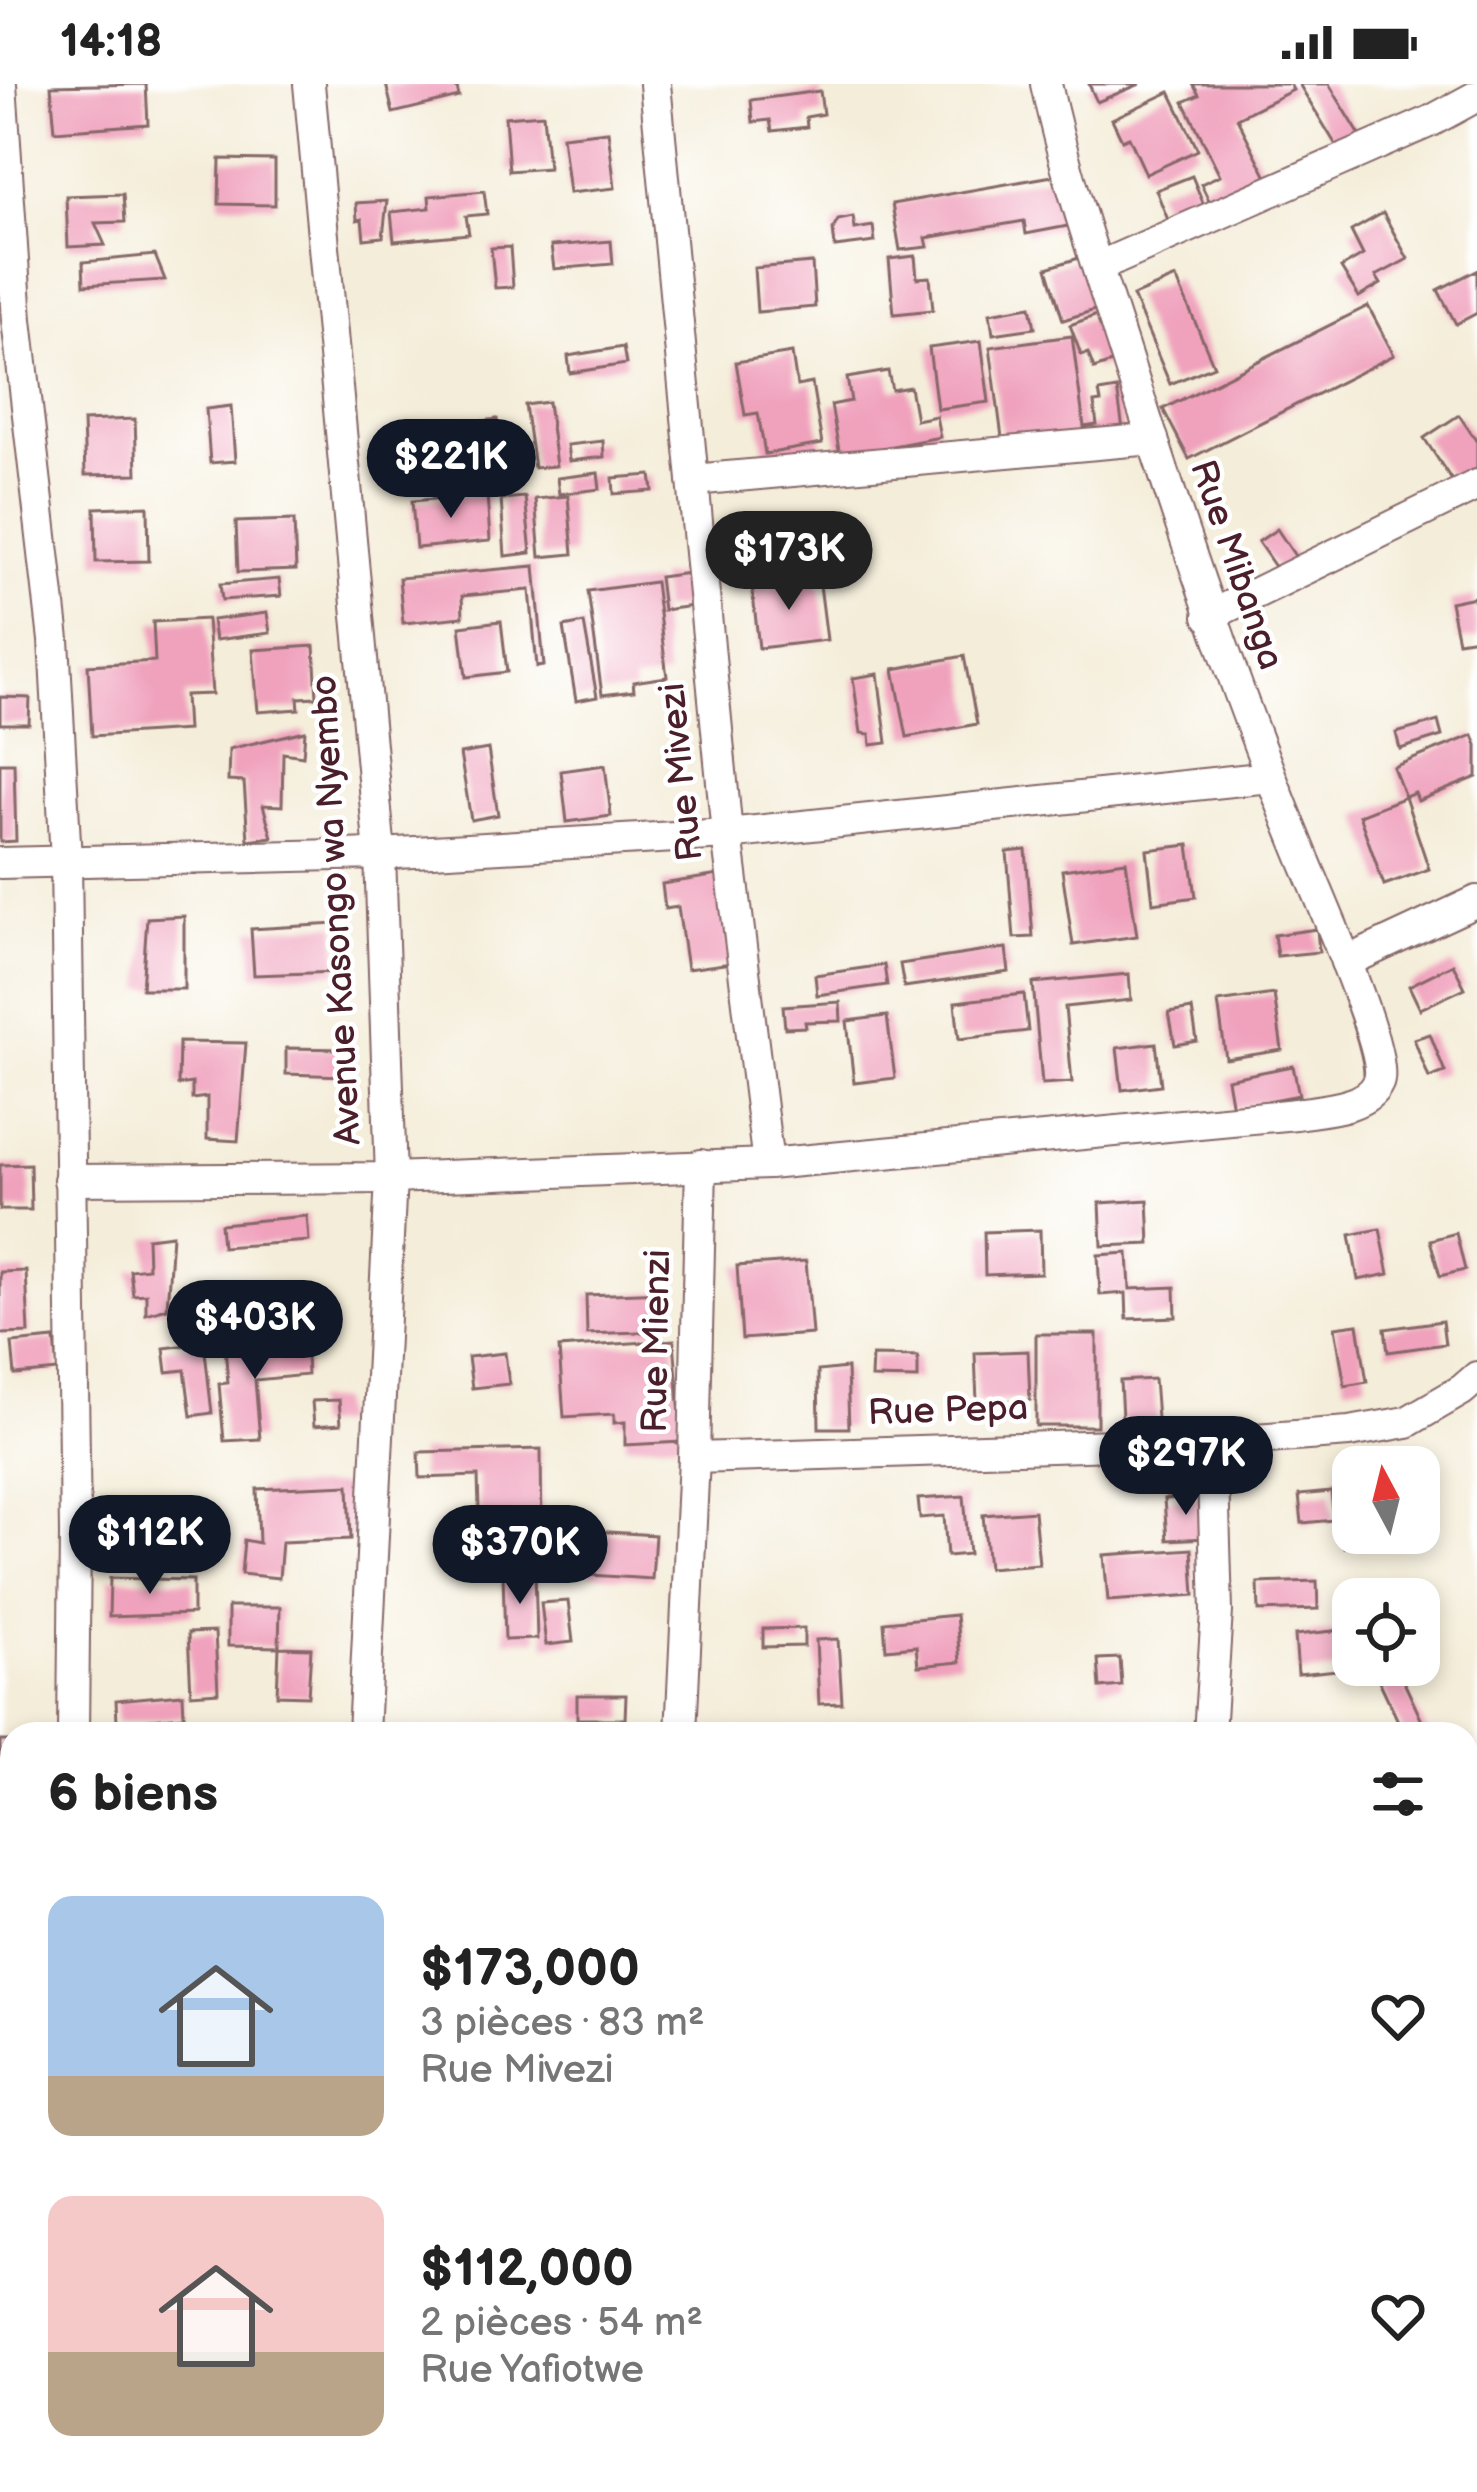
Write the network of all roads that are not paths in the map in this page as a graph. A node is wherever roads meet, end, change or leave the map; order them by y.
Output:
1 (1, 84) edge
2 (309, 84) edge
3 (655, 84) edge
4 (1046, 84) edge
5 (1477, 96) edge
6 (1098, 267) junction
7 (1153, 440) junction
8 (693, 480) junction
9 (1477, 485) edge
10 (1209, 616) junction
11 (1270, 777) junction
12 (727, 834) junction
13 (380, 854) junction
14 (66, 860) junction
15 (0, 863) edge
16 (1477, 902) edge
17 (1346, 962) junction
18 (768, 1164) junction
19 (700, 1165) junction
20 (391, 1178) junction
21 (69, 1180) junction
22 (1477, 1377) edge
23 (1212, 1442) junction
24 (694, 1458) junction
25 (74, 1722) edge
26 (364, 1722) edge
27 (682, 1722) edge
28 (1210, 1722) edge

1 - 14 street
2 - 13 street, Avenue Kasongo wa Nyembo
3 - 8 street, Rue Mivezi
4 - 6 street, Rue Mibanga
5 - 6 street
6 - 7 street, Rue Mibanga
7 - 8 street
7 - 10 street, Rue Mibanga
8 - 12 street, Rue Mivezi
9 - 10 street
10 - 11 street, Rue Mibanga
11 - 12 street
11 - 17 street, Rue Mibanga
12 - 13 street
12 - 18 street, Rue Mivezi
13 - 14 street
13 - 20 street, Avenue Kasongo wa Nyembo
14 - 15 street
14 - 21 street
16 - 17 street
17 - 18 street, Rue Mibanga
18 - 19 street
19 - 20 street
19 - 24 street, Rue Mienzi
20 - 21 street
20 - 26 street, Avenue Kasongo wa Nyembo
21 - 25 street
22 - 23 street, Rue Pepa
23 - 24 street, Rue Pepa
23 - 28 street
24 - 27 street, Rue Mienzi

